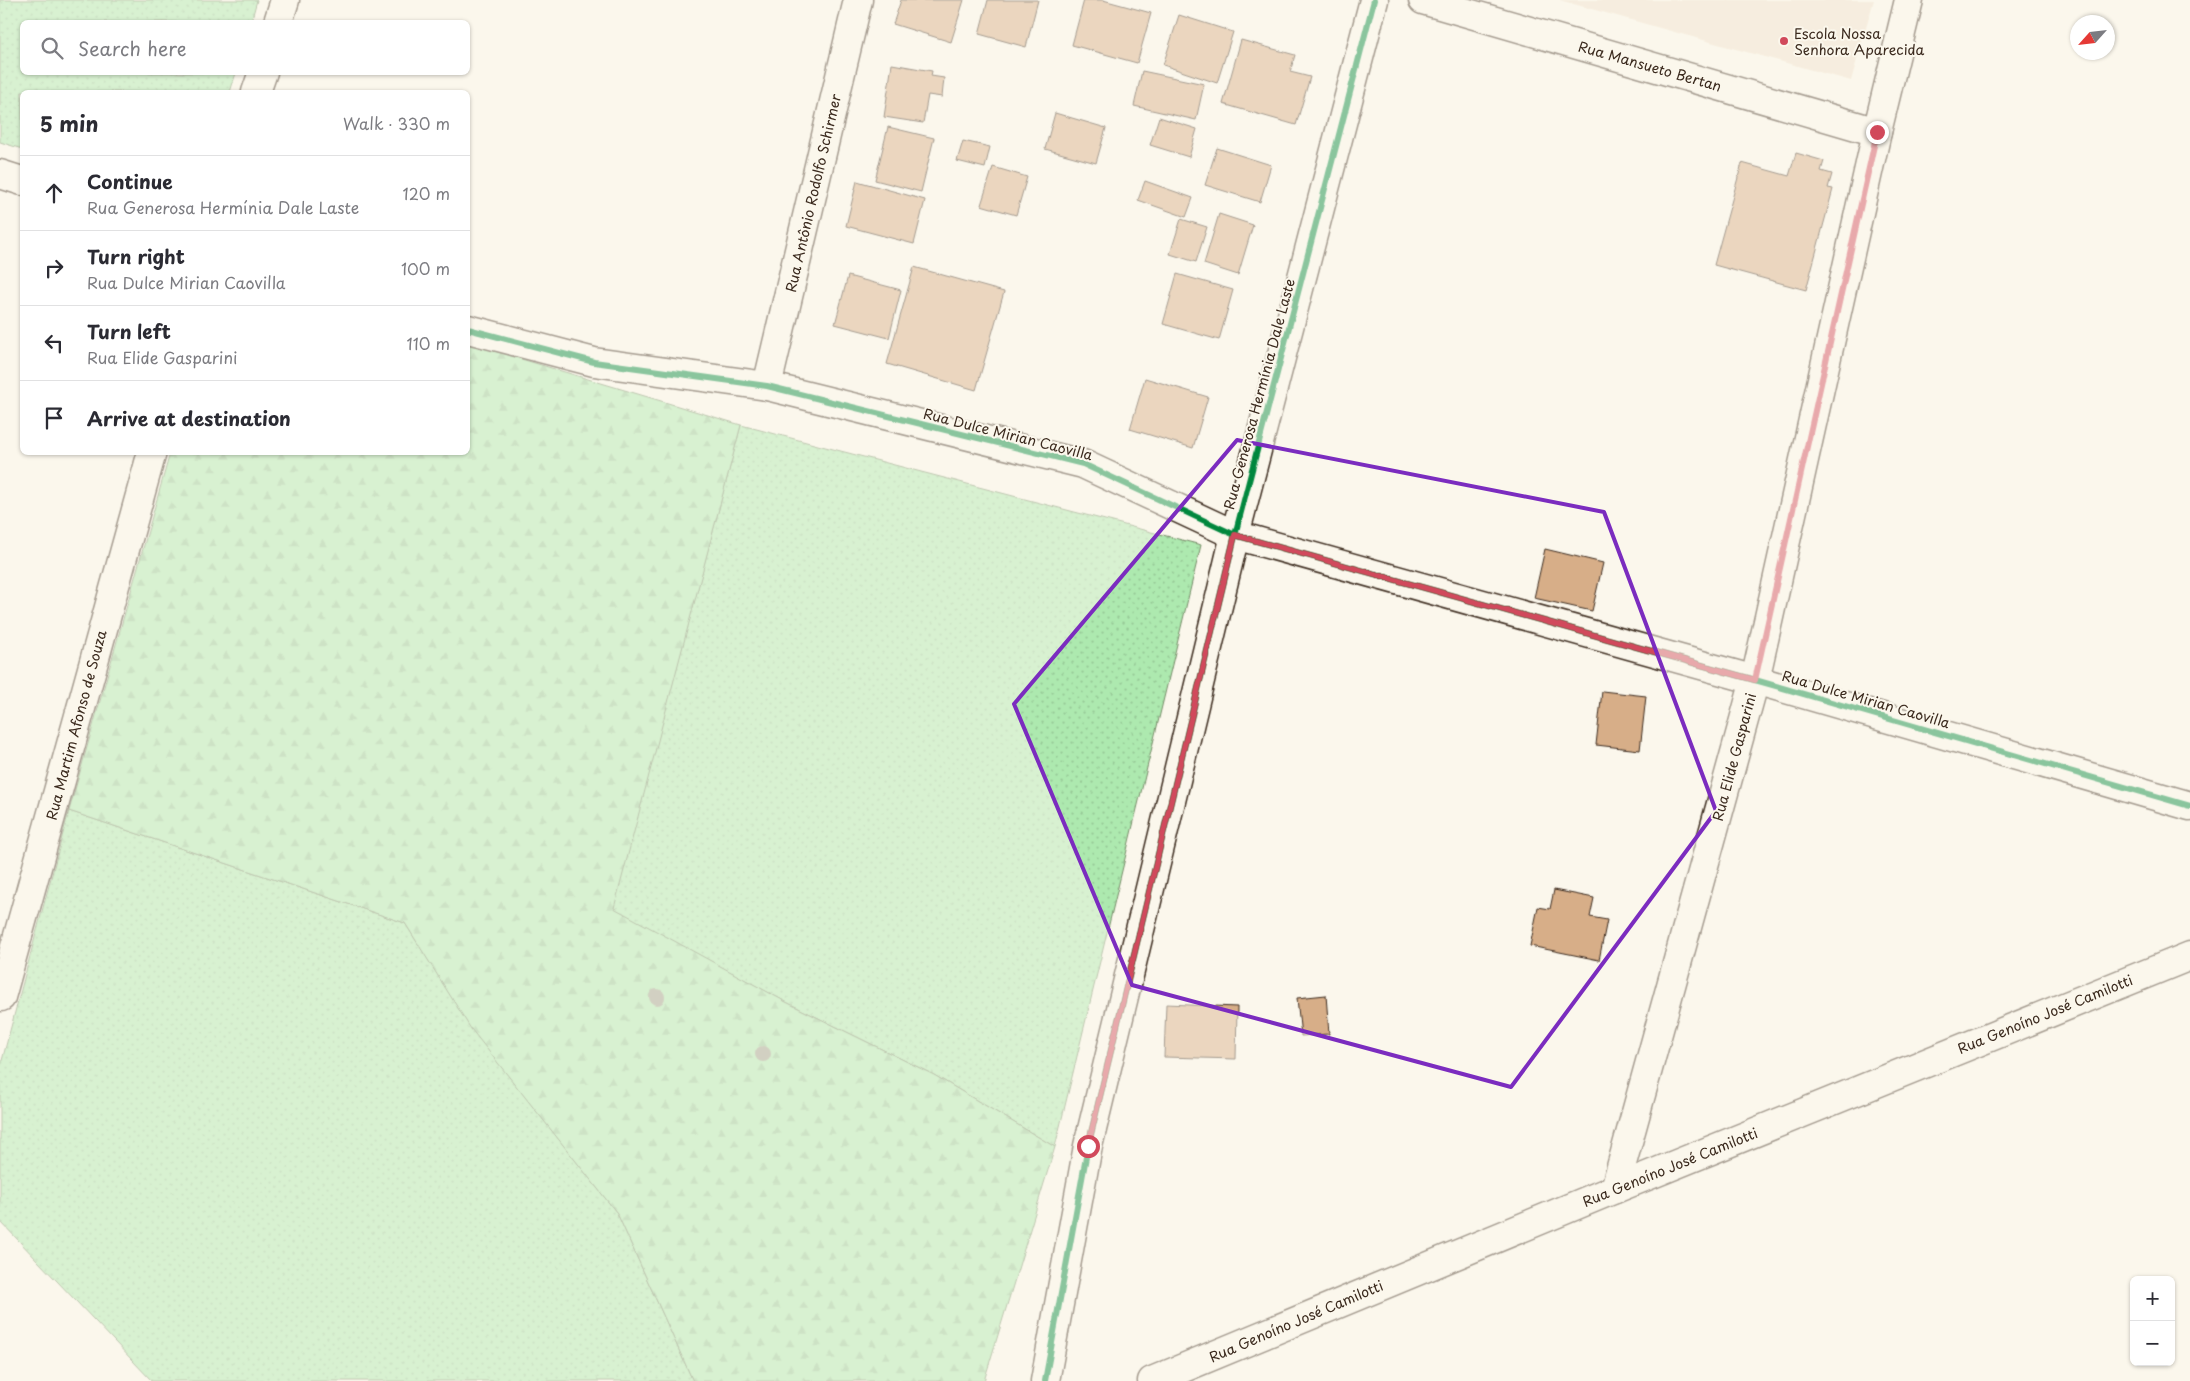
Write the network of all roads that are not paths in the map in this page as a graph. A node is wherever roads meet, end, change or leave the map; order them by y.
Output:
1 (285, 0) edge
2 (858, 0) edge
3 (1374, 0) edge
4 (1423, 0) edge
5 (1909, 0) edge
6 (279, 20) edge
7 (262, 75) edge
8 (257, 90) edge
9 (1877, 132) junction
10 (0, 174) edge
11 (20, 180) edge
12 (470, 330) edge
13 (767, 386) junction
14 (151, 455) edge
15 (1235, 535) junction
16 (1755, 680) junction
17 (2190, 806) edge
18 (2190, 956) edge
19 (1, 997) edge
20 (1615, 1189) junction
21 (1045, 1381) edge
22 (1152, 1381) edge

1 - 6 street
2 - 13 street, Rua Antônio Rodolfo Schirmer
3 - 15 street, Rua Generosa Hermínia Dale Laste
4 - 9 street, Rua Mansueto Bertan
5 - 9 street, Rua Elide Gasparini
7 - 8 street
9 - 16 street, Rua Elide Gasparini
10 - 11 street
12 - 13 street, Rua Dulce Mirian Caovilla
13 - 15 street, Rua Dulce Mirian Caovilla
14 - 19 street, Rua Martim Afonso de Souza
15 - 16 street, Rua Dulce Mirian Caovilla
15 - 21 street, Rua Generosa Hermínia Dale Laste
16 - 17 street, Rua Dulce Mirian Caovilla
16 - 20 street, Rua Elide Gasparini
18 - 20 street, Rua Genoíno José Camilotti
20 - 22 street, Rua Genoíno José Camilotti

